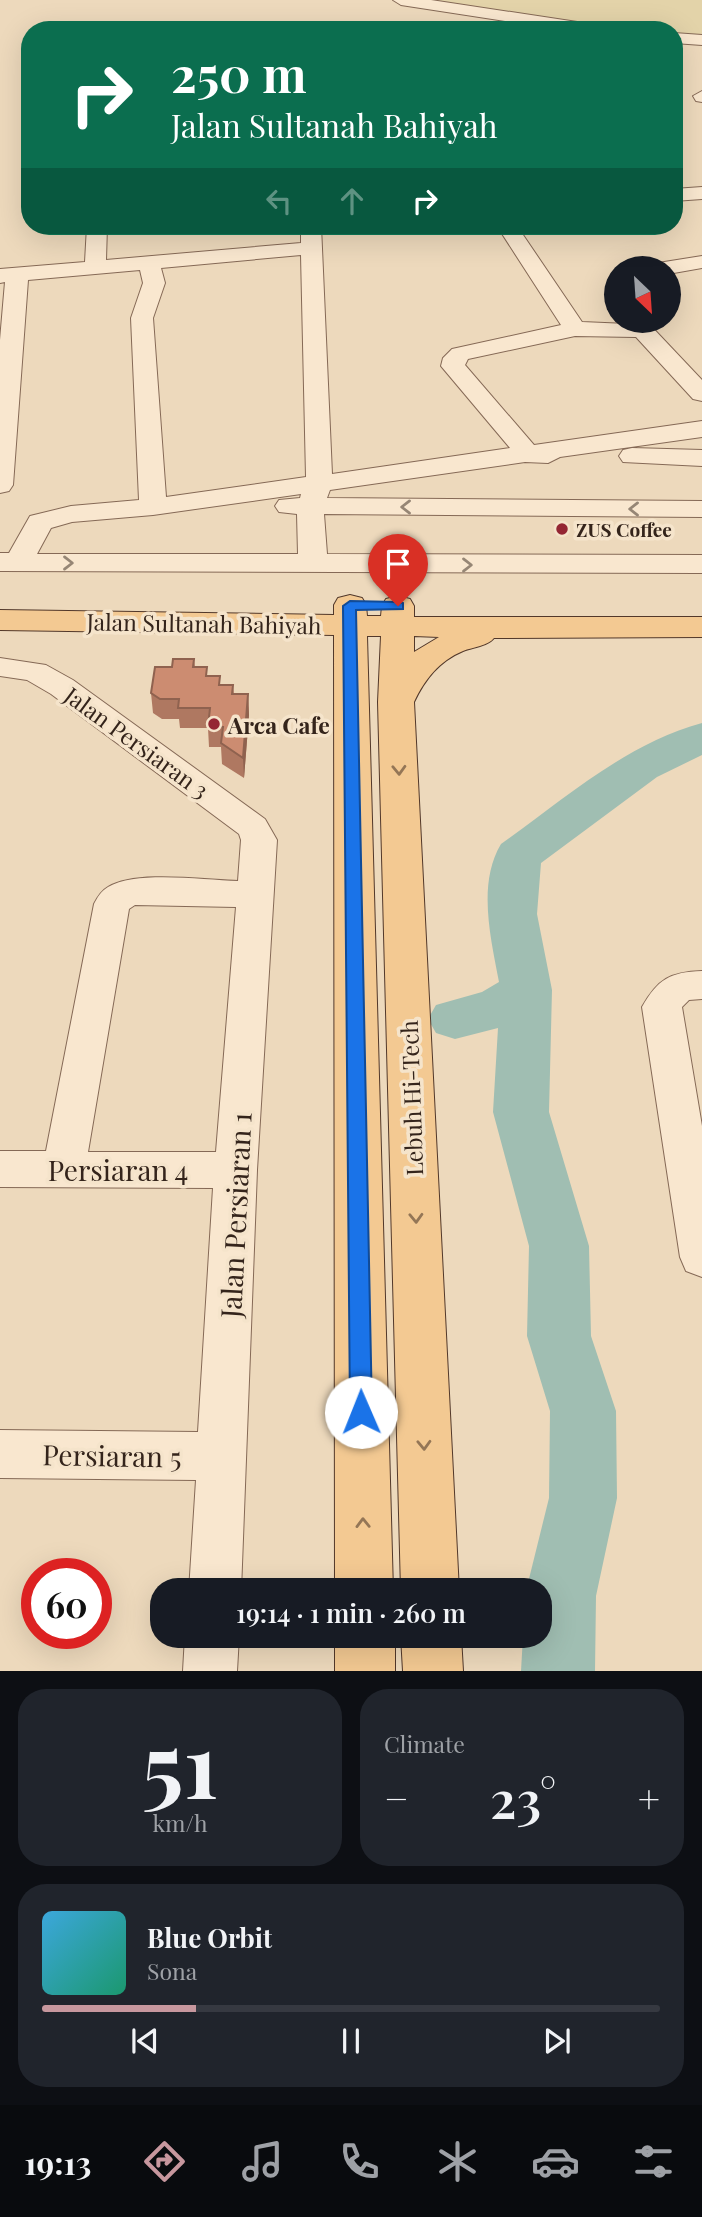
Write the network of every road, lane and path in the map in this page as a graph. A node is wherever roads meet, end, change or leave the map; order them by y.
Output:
1 (401, 0) edge
2 (538, 21) edge
3 (683, 39) edge
4 (702, 40) edge
5 (702, 193) edge
6 (683, 194) edge
7 (97, 235) edge
8 (514, 235) edge
9 (312, 237) edge
10 (702, 262) edge
11 (149, 263) junction
12 (681, 266) edge
13 (95, 268) junction
14 (8, 275) edge
15 (575, 329) junction
16 (702, 394) edge
17 (702, 429) edge
18 (516, 457) junction
19 (702, 457) edge
20 (0, 485) edge
21 (315, 495) junction
22 (162, 506) junction
23 (507, 508) junction
24 (702, 509) edge
25 (549, 537) junction
26 (9, 562) edge
27 (313, 564) junction
28 (702, 564) edge
29 (0, 604) edge
30 (702, 606) edge
31 (350, 615) junction
32 (398, 616) junction
33 (0, 620) edge
34 (281, 624) junction
35 (702, 627) edge
36 (511, 628) junction
37 (0, 667) edge
38 (351, 701) junction
39 (396, 702) junction
40 (259, 840) joint
41 (256, 894) junction
42 (702, 985) edge
43 (0, 1169) edge
44 (64, 1169) junction
45 (236, 1170) junction
46 (701, 1246) edge
47 (0, 1454) edge
48 (223, 1456) junction
49 (216, 1578) edge
50 (364, 1578) edge
51 (430, 1578) edge
52 (211, 1648) edge
53 (365, 1648) edge
54 (432, 1648) edge
55 (210, 1671) edge
56 (365, 1671) edge
57 (433, 1671) edge

1 - 2 street
3 - 4 street
5 - 6 street
7 - 13 street
8 - 15 street
9 - 11 street
9 - 21 street
10 - 12 street
11 - 13 street
11 - 22 street
13 - 14 street
14 - 20 street
15 - 16 street
15 - 18 street
17 - 18 street
18 - 19 street
18 - 21 street
18 - 23 street
21 - 22 street
23 -> 21 street
21 - 27 street
22 - 26 street
23 - 25 street
24 -> 25 street
27 -> 25 street
25 - 28 street
26 -> 27 street
29 - 31 main road, Jalan Sultanah Bahiyah
30 - 32 main road, Jalan Sultanah Bahiyah
31 - 32 main road, Jalan Sultanah Bahiyah
31 - 34 main road, Jalan Sultanah Bahiyah
31 - 38 main road
32 - 36 main road, Jalan Sultanah Bahiyah
32 - 39 main road, Lebuh Hi-Tech
33 - 34 main road, Jalan Sultanah Bahiyah
34 - 38 main road
35 - 36 main road, Jalan Sultanah Bahiyah
36 - 39 main road
37 - 40 street, Jalan Persiaran 3
50 -> 38 main road
39 -> 51 main road, Lebuh Hi-Tech
40 - 41 street, Jalan Persiaran 1
41 - 44 street
41 - 45 street, Jalan Persiaran 1
42 - 46 street
43 - 44 street, Persiaran 4
44 - 45 street, Persiaran 4
45 - 48 street, Jalan Persiaran 1
47 - 48 street, Persiaran 5
48 - 49 street, Jalan Persiaran 1
52 - 55 street
53 - 56 main road
54 - 57 main road

